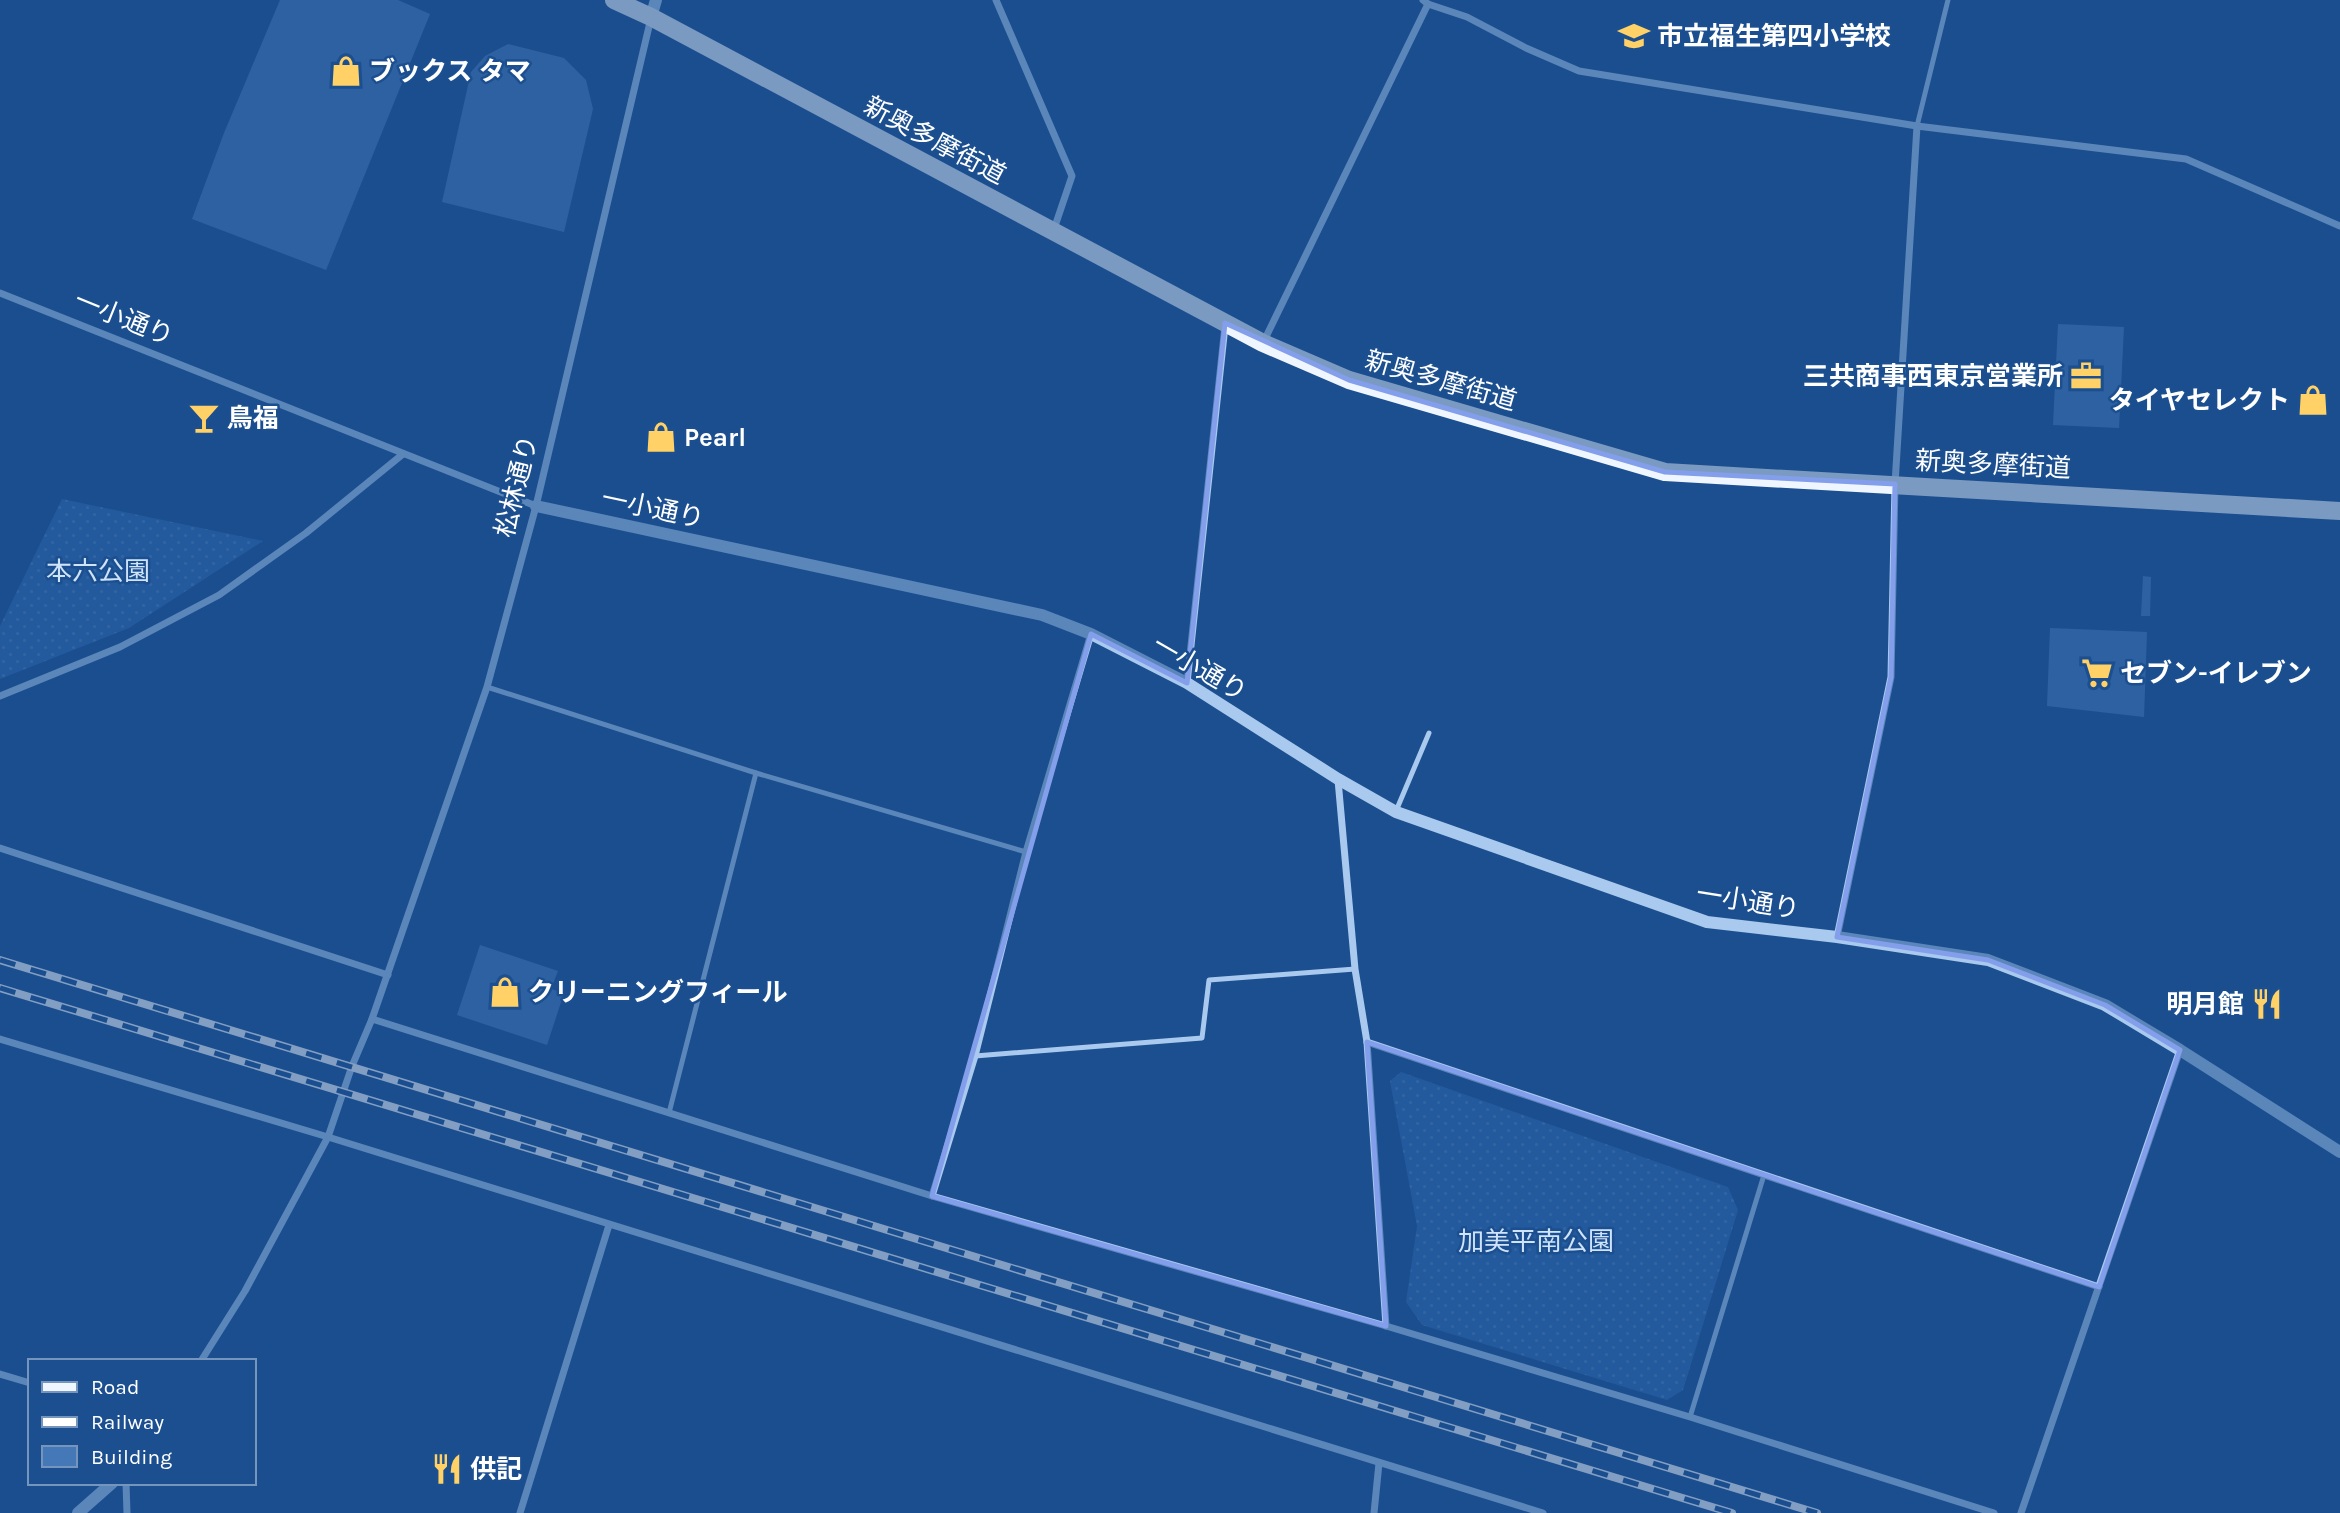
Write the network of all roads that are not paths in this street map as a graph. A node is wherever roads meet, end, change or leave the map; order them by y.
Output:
1 (614, 0) edge
2 (996, 0) edge
3 (1948, 0) edge
4 (1425, 2) edge
5 (653, 8) edge
6 (1917, 126) junction
7 (2340, 226) edge
8 (1052, 232) junction
9 (0, 293) edge
10 (1225, 323) junction
11 (1263, 343) junction
12 (403, 454) junction
13 (1895, 484) junction
14 (536, 506) junction
15 (2340, 512) edge
16 (1091, 634) junction
17 (1187, 683) junction
18 (486, 687) junction
19 (0, 696) edge
20 (1429, 733) dead end
21 (756, 773) junction
22 (1338, 779) junction
23 (1396, 812) junction
24 (0, 848) edge
25 (1026, 852) junction
26 (1837, 937) junction
27 (1355, 969) junction
28 (388, 975) junction
29 (372, 1019) junction
30 (0, 1039) edge
31 (1367, 1042) junction
32 (2180, 1050) junction
33 (975, 1056) junction
34 (669, 1113) junction
35 (328, 1137) junction
36 (2340, 1152) edge
37 (1764, 1175) junction
38 (932, 1196) junction
39 (609, 1225) junction
40 (2099, 1287) junction
41 (1386, 1326) junction
42 (202, 1359) edge
43 (0, 1374) edge
44 (28, 1382) edge
45 (1690, 1418) junction
46 (1379, 1463) junction
47 (110, 1485) edge
48 (126, 1485) edge
49 (78, 1513) edge
50 (127, 1513) edge
51 (520, 1513) edge
52 (1374, 1513) edge
53 (1543, 1513) edge
54 (1994, 1513) edge
55 (2021, 1513) edge

1 - 5 main road, 新奥多摩街道
2 - 8 street
3 - 6 lane
4 - 6 street
4 - 11 street
5 - 8 main road, 新奥多摩街道
5 - 14 street, 松林通り
6 - 7 street
6 - 13 street
8 - 10 main road, 新奥多摩街道
9 - 12 street, 一小通り
10 - 11 main road, 新奥多摩街道
10 - 17 street
11 - 13 main road, 新奥多摩街道
12 - 14 street, 一小通り
12 - 19 street
13 - 15 main road, 新奥多摩街道
13 - 26 street
14 - 16 street, 一小通り
14 - 18 street, 松林通り
16 - 17 street, 一小通り
16 - 25 street
17 - 22 street, 一小通り
18 - 21 lane
18 - 28 street, 松林通り
20 - 23 lane
21 - 25 lane
21 - 34 lane
22 - 23 street, 一小通り
22 - 27 street
23 - 26 street, 一小通り
24 - 28 street
25 - 33 street
26 - 32 street, 一小通り
27 - 31 street
27 - 33 lane
28 - 29 street, 松林通り
29 - 34 street
29 - 35 street, 松林通り
30 - 35 street
31 - 37 street
31 - 41 street
32 - 36 street, 一小通り
32 - 40 street
33 - 38 street
34 - 38 street
35 - 39 street
35 - 42 street, 松林通り
37 - 40 street
37 - 45 lane
38 - 41 street
39 - 46 street
39 - 51 street
40 - 55 street
41 - 45 street
43 - 44 street
45 - 54 street
46 - 52 street
46 - 53 street
47 - 49 street
48 - 50 street

